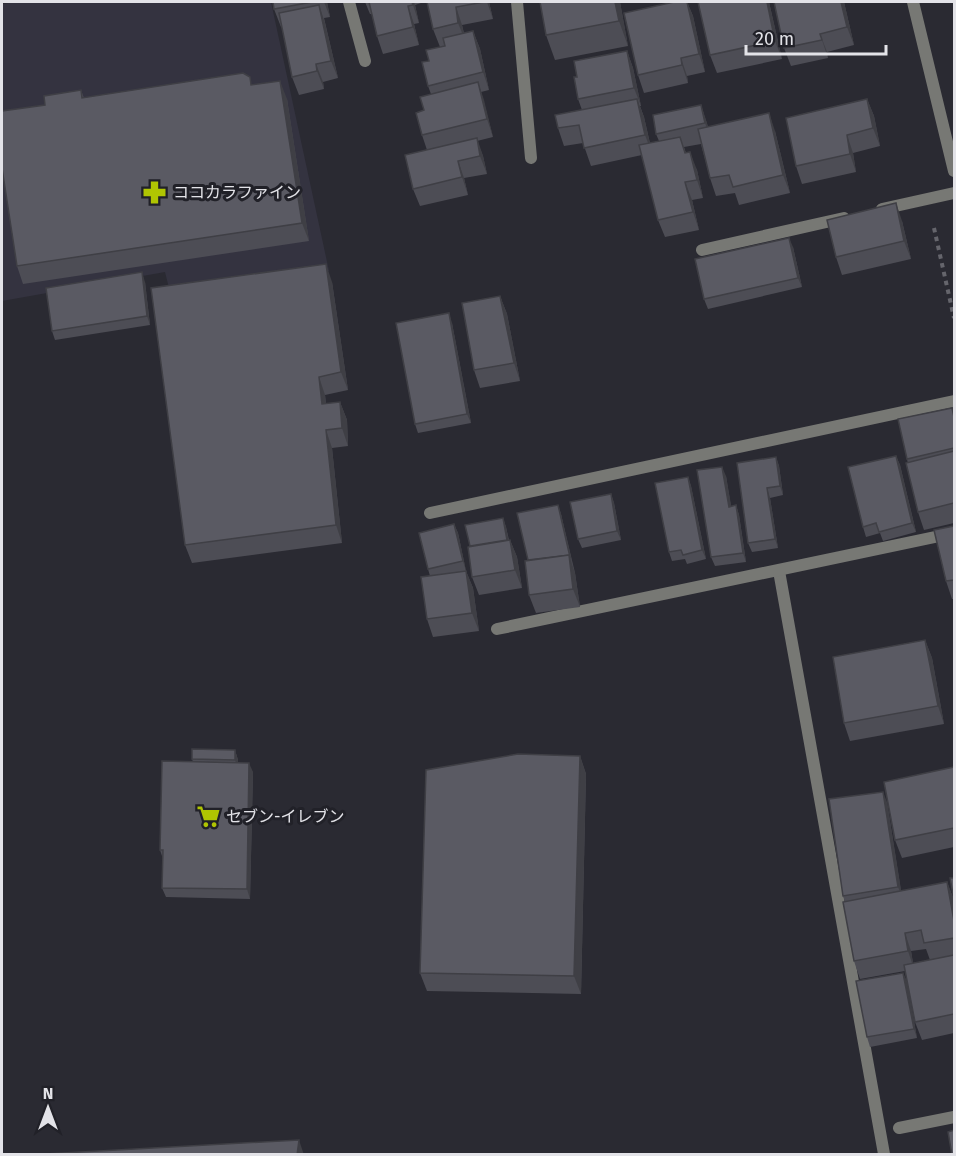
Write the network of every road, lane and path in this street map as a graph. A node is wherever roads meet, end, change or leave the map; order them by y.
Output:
1 (349, 2) edge
2 (517, 2) edge
3 (913, 2) edge
4 (365, 62) dead end
5 (531, 158) dead end
6 (954, 171) edge
7 (954, 193) edge
8 (702, 250) dead end
9 (954, 401) edge
10 (430, 513) dead end
11 (954, 533) edge
12 (779, 572) junction
13 (497, 629) dead end
14 (954, 1118) edge
15 (899, 1128) dead end
16 (884, 1155) edge

1 - 4 street
2 - 5 street
3 - 6 street
7 - 8 street
9 - 10 street
11 - 12 street
12 - 13 street
12 - 16 street
14 - 15 street

